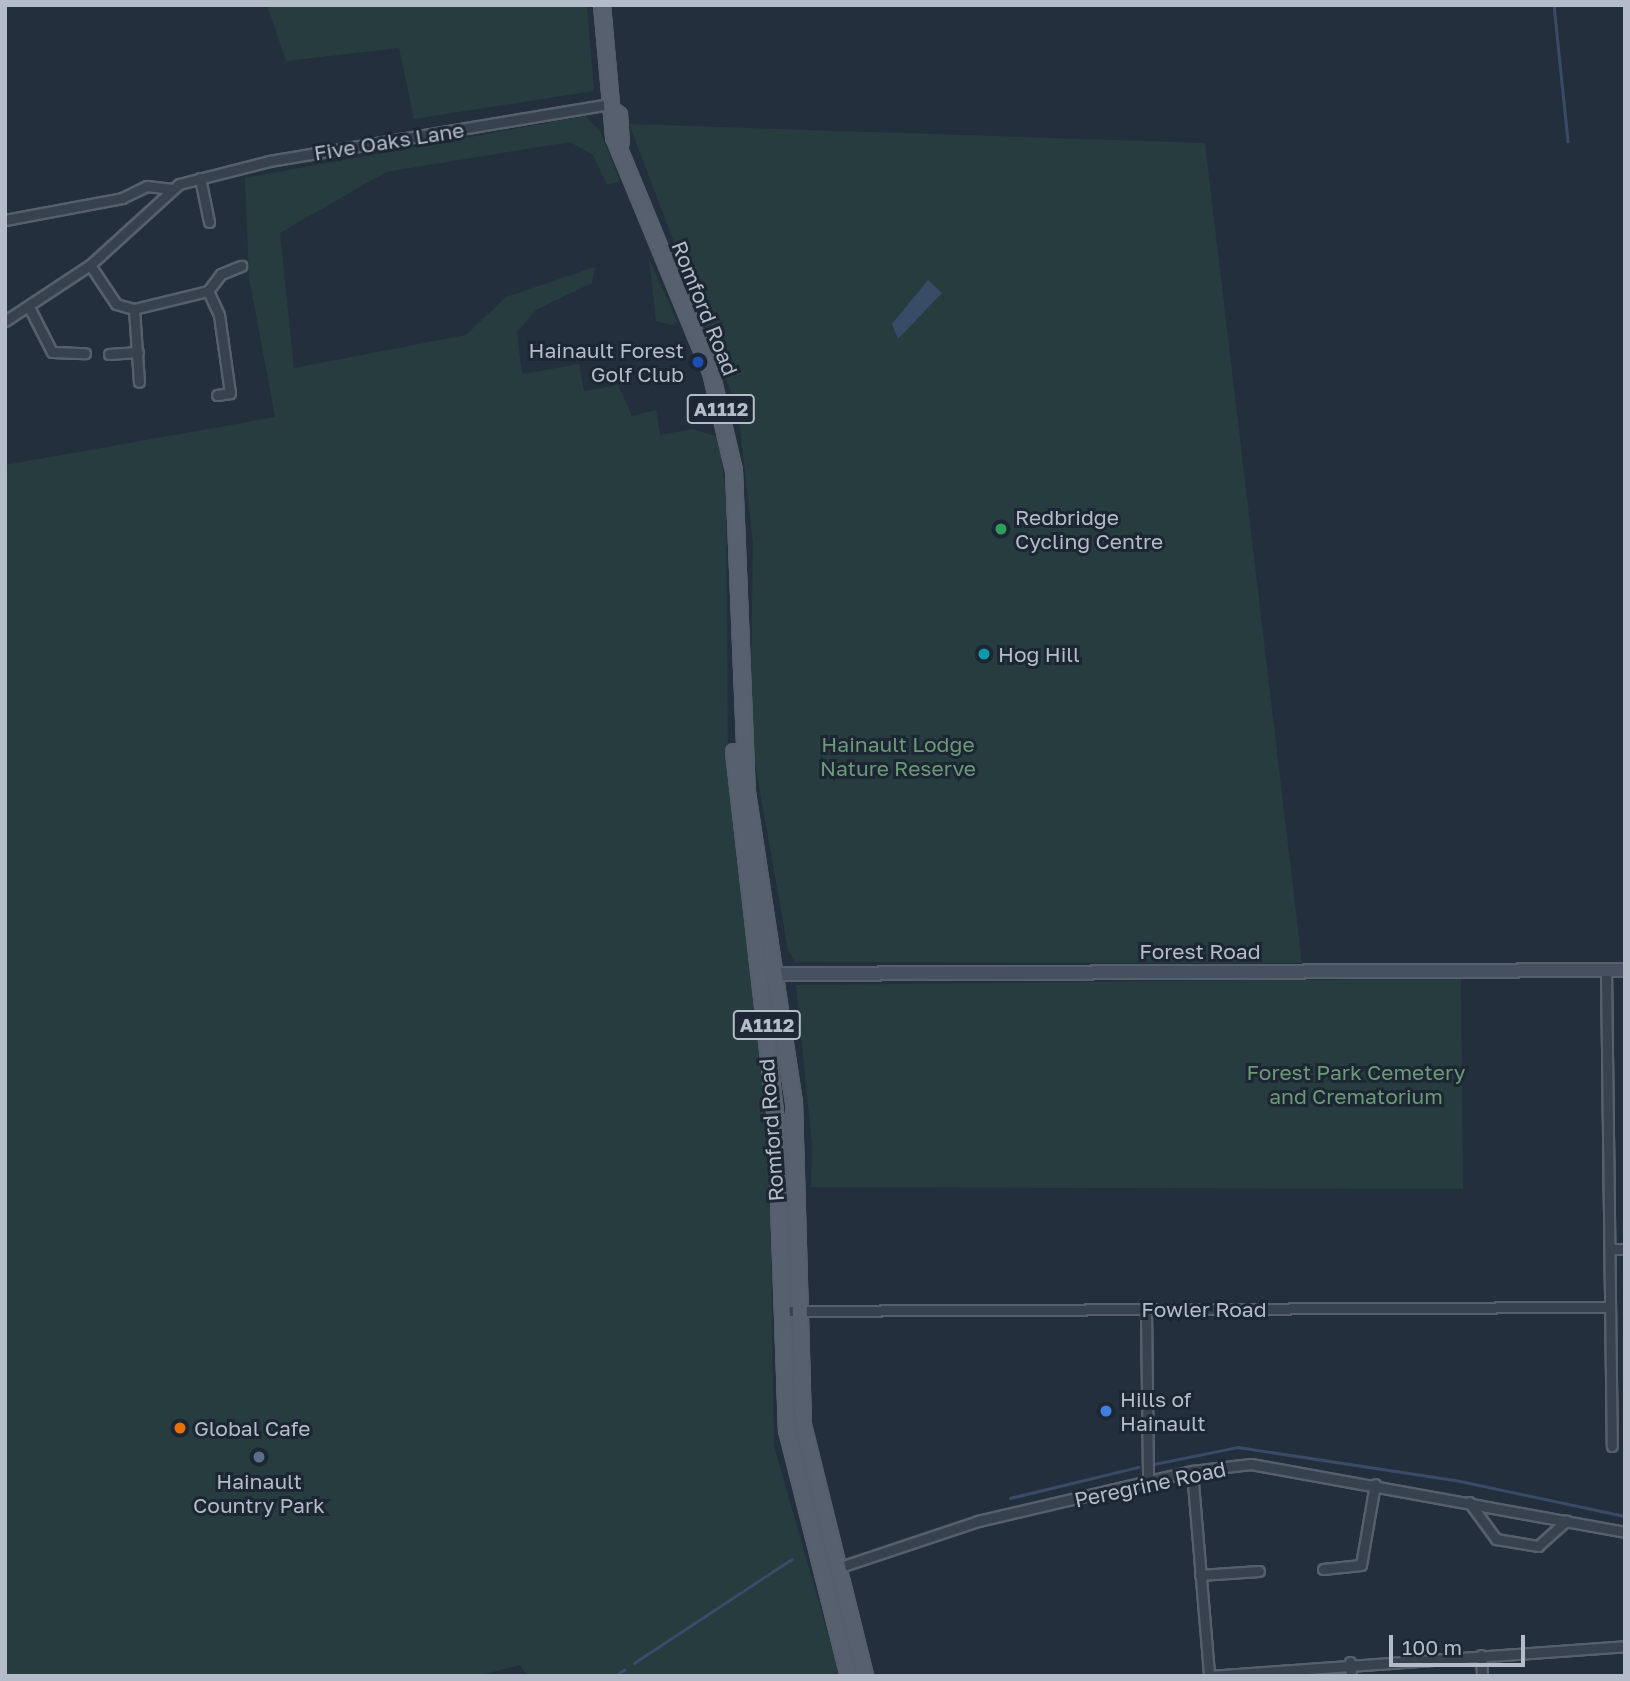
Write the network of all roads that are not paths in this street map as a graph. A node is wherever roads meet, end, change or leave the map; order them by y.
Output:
1 (602, 5) edge
2 (612, 107) junction
3 (200, 178) junction
4 (170, 189) junction
5 (5, 220) edge
6 (208, 222) dead end
7 (90, 265) junction
8 (242, 266) dead end
9 (208, 291) junction
10 (30, 309) junction
11 (134, 309) junction
12 (5, 321) edge
13 (138, 352) junction
14 (85, 353) dead end
15 (109, 354) dead end
16 (139, 382) dead end
17 (217, 395) dead end
18 (739, 577) junction
19 (1606, 969) junction
20 (1625, 970) edge
21 (776, 974) junction
22 (1613, 1249) junction
23 (1625, 1249) edge
24 (1610, 1307) junction
25 (1146, 1310) junction
26 (780, 1311) junction
27 (799, 1311) junction
28 (1612, 1446) dead end
29 (1192, 1471) junction
30 (1148, 1482) junction
31 (1376, 1484) junction
32 (1469, 1502) junction
33 (1566, 1521) junction
34 (1625, 1532) edge
35 (838, 1568) junction
36 (1323, 1569) dead end
37 (1259, 1571) dead end
38 (1200, 1575) junction
39 (1625, 1646) edge
40 (1481, 1655) junction
41 (1350, 1662) junction
42 (1328, 1664) junction
43 (1209, 1674) edge
44 (849, 1676) edge
45 (865, 1676) edge
46 (1329, 1676) edge
47 (1351, 1676) edge
48 (1482, 1676) edge

1 - 2 main road, Romford Road / A1112
2 - 3 street, Five Oaks Lane
2 - 18 main road, Romford Road / A1112
3 - 4 street, Five Oaks Lane
3 - 6 street
4 - 5 street, Five Oaks Lane
4 - 7 street, Five Oaks Lane
7 - 10 street, Five Oaks Lane
7 - 11 street
8 - 9 street
9 - 11 street
9 - 17 street
10 - 12 street, Five Oaks Lane
10 - 14 street
11 - 13 street
13 - 15 street
13 - 16 street
18 - 21 main road, Romford Road / A1112
18 - 26 main road, Romford Road / A1112
19 - 20 street, Forest Road
19 - 21 street, Forest Road
19 - 22 street
21 - 27 main road, Romford Road / A1112
22 - 23 street
22 - 24 street
24 - 25 street, Fowler Road
24 - 28 street
25 - 27 street, Fowler Road
25 - 30 street
26 - 27 street, Fowler Road
26 - 44 main road, Romford Road / A1112
27 - 35 main road, Romford Road / A1112
29 - 30 street, Peregrine Road
29 - 31 street, Peregrine Road
29 - 38 street
30 - 35 street, Peregrine Road
31 - 32 street, Peregrine Road
31 - 36 street
32 - 33 street, Peregrine Road
32 - 33 street
33 - 34 street, Peregrine Road
35 - 45 main road, Romford Road / A1112
37 - 38 street
38 - 43 street
39 - 40 street
40 - 41 street
40 - 48 street
41 - 42 street
41 - 47 street
42 - 43 street
42 - 46 street

